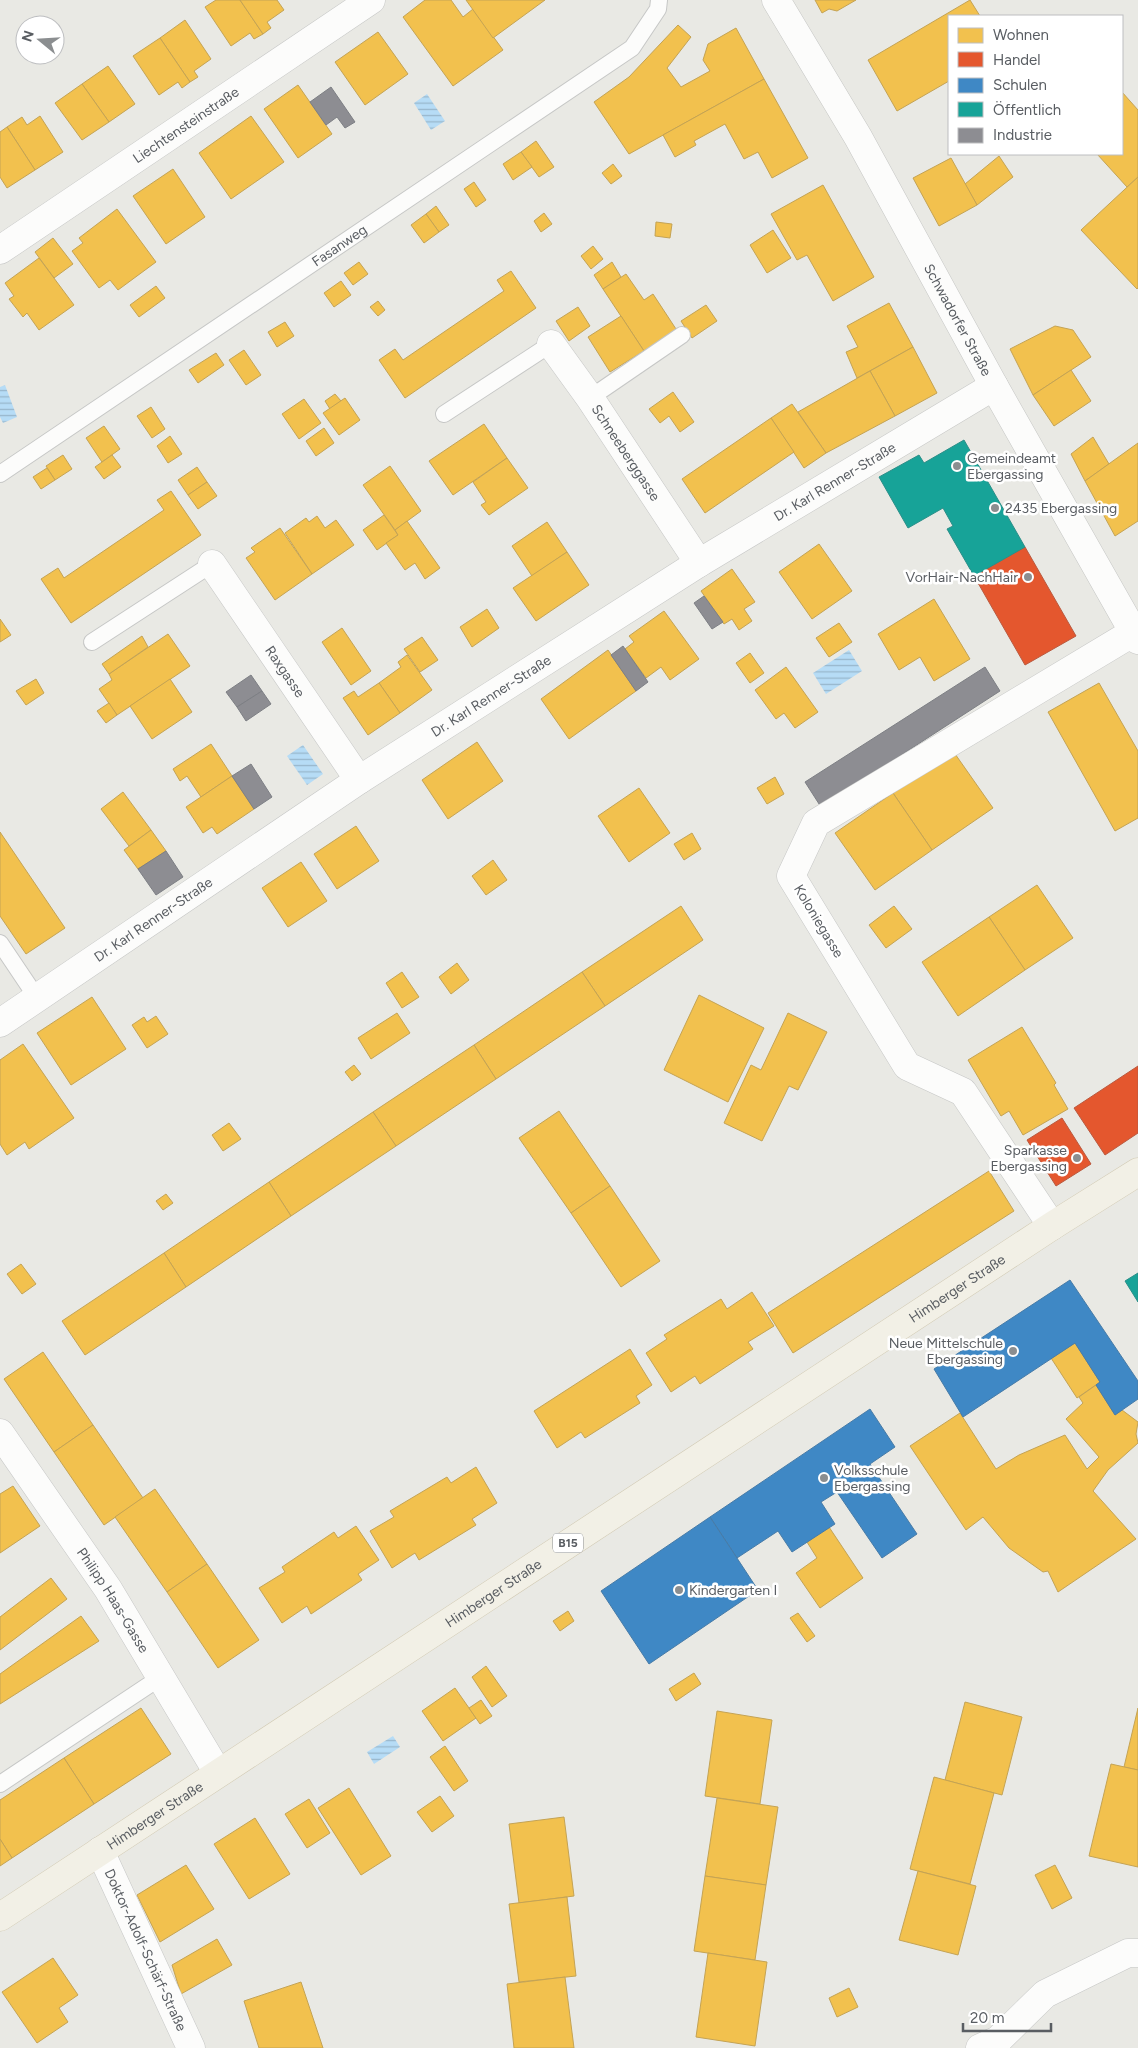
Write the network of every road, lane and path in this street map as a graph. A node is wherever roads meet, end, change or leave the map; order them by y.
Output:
1 (371, 0) edge
2 (659, 0) edge
3 (776, 0) edge
4 (0, 250) edge
5 (682, 335) dead end
6 (551, 344) joint
7 (994, 386) junction
8 (590, 398) junction
9 (444, 414) dead end
10 (0, 474) edge
11 (699, 563) junction
12 (212, 564) joint
13 (1136, 636) edge
14 (92, 642) dead end
15 (359, 780) junction
16 (0, 943) edge
17 (37, 998) junction
18 (0, 1023) edge
19 (1138, 1172) edge
20 (1052, 1226) junction
21 (0, 1434) edge
22 (161, 1677) junction
23 (218, 1773) junction
24 (0, 1784) edge
25 (100, 1851) junction
26 (0, 1917) edge
27 (1138, 1953) edge
28 (191, 2048) edge
29 (980, 2048) edge

1 - 4 street, Liechtensteinstraße
2 - 10 lane, Fasanweg
3 - 7 street, Schwadorfer Straße
5 - 8 lane
6 - 8 street, Schneeberggasse
6 - 9 lane
7 - 11 street, Dr. Karl Renner-Straße
7 - 13 street, Schwadorfer Straße
8 - 11 street, Schneeberggasse
11 - 15 street, Dr. Karl Renner-Straße
12 - 14 lane
12 - 15 street, Raxgasse
13 - 20 street, Koloniegasse
15 - 17 street, Dr. Karl Renner-Straße
16 - 17 lane
17 - 18 street, Dr. Karl Renner-Straße
19 - 20 main road, Himberger Straße / B15
20 - 23 main road, Himberger Straße / B15
21 - 22 street, Philipp Haas-Gasse
22 - 23 street, Philipp Haas-Gasse
22 - 24 lane
23 - 25 main road, Himberger Straße / B15
25 - 26 main road, Himberger Straße / B15
25 - 28 street, Doktor-Adolf-Schärf-Straße
27 - 29 street

